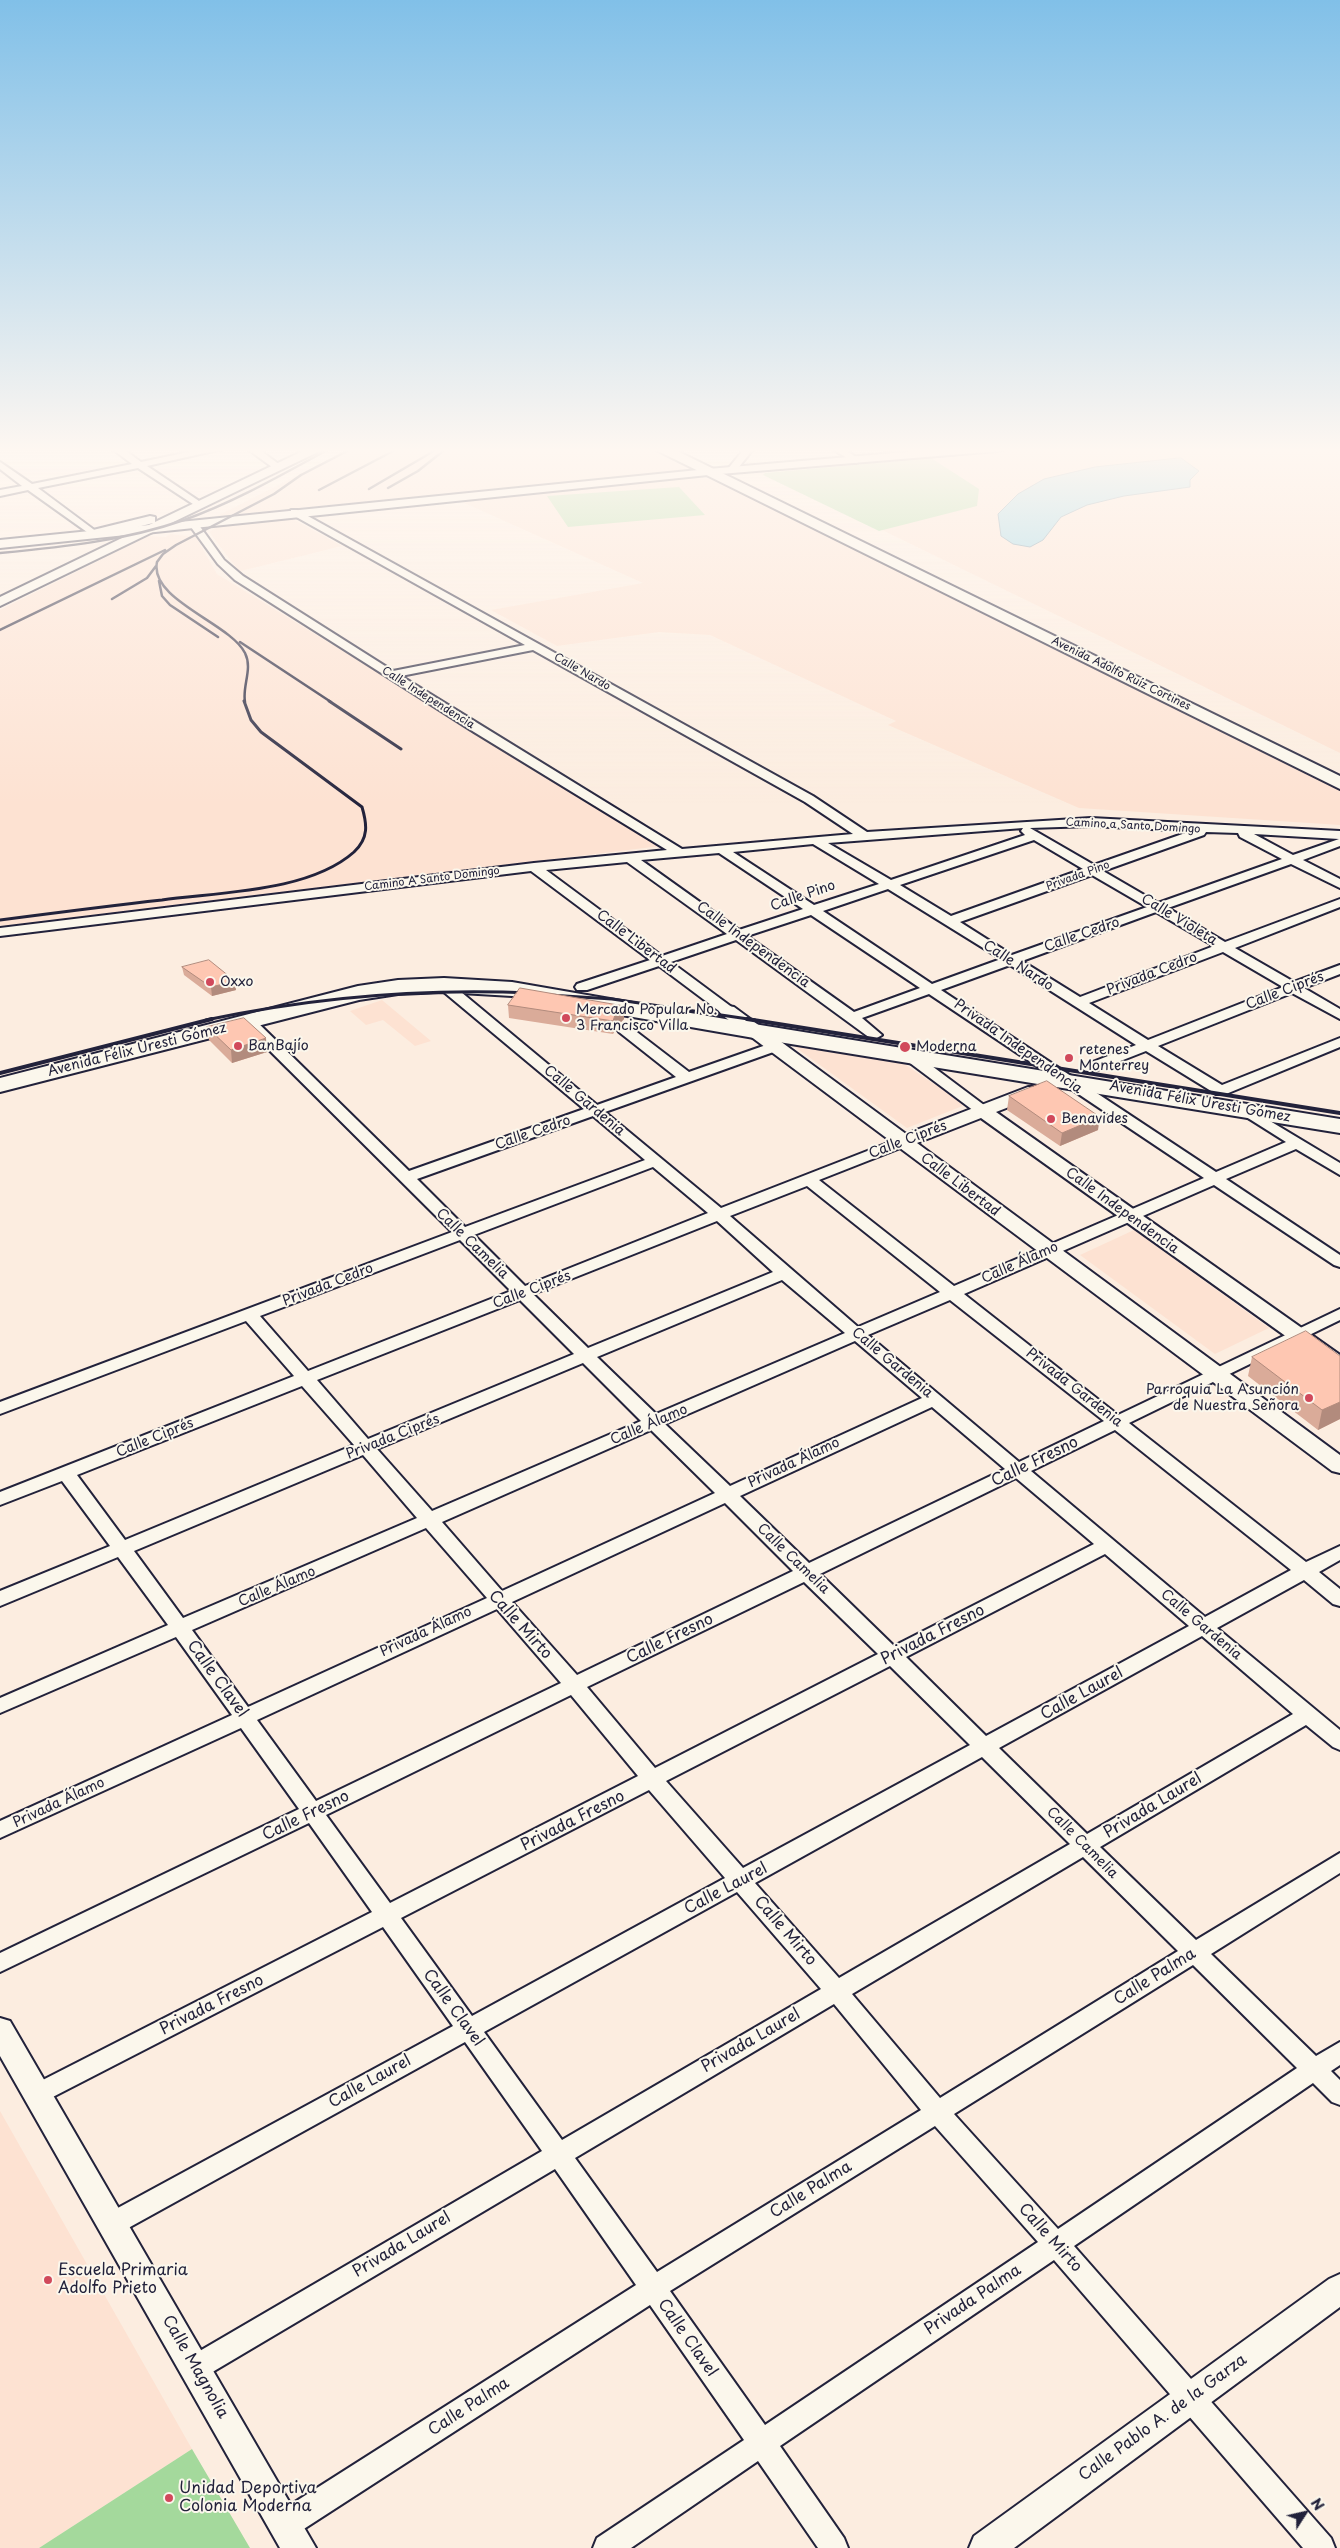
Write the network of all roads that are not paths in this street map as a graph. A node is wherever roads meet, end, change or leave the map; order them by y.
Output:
1 (59, 567) edge
2 (73, 567) edge
3 (226, 567) edge
4 (393, 567) edge
5 (901, 567) edge
6 (936, 567) edge
7 (0, 595) edge
8 (0, 602) edge
9 (1069, 630) dead end
10 (536, 646) junction
11 (392, 675) junction
12 (1340, 783) edge
13 (1019, 826) junction
14 (1207, 830) junction
15 (1240, 832) junction
16 (1340, 835) edge
17 (1035, 836) junction
18 (866, 837) junction
19 (815, 840) junction
20 (1340, 842) edge
21 (722, 849) junction
22 (680, 853) junction
23 (628, 857) junction
24 (1293, 859) junction
25 (534, 866) junction
26 (1095, 870) junction
27 (888, 883) junction
28 (1340, 884) edge
29 (1340, 903) edge
30 (1160, 908) junction
31 (813, 909) junction
32 (950, 921) junction
33 (0, 932) edge
34 (738, 934) junction
35 (1225, 947) junction
36 (1010, 960) junction
37 (661, 961) junction
38 (1340, 969) edge
39 (444, 985) junction
40 (582, 987) junction
41 (1294, 988) junction
42 (933, 989) junction
43 (1077, 1003) junction
44 (728, 1011) junction
45 (1340, 1015) edge
46 (852, 1017) junction
47 (248, 1021) junction
48 (624, 1029) dead end
49 (754, 1031) junction
50 (875, 1035) junction
51 (1340, 1042) edge
52 (1145, 1045) junction
53 (774, 1047) junction
54 (907, 1054) junction
55 (1036, 1060) junction
56 (0, 1067) edge
57 (1090, 1068) junction
58 (687, 1078) junction
59 (1063, 1079) junction
60 (0, 1085) edge
61 (1221, 1091) junction
62 (1340, 1109) edge
63 (1245, 1110) junction
64 (983, 1111) junction
65 (597, 1112) junction
66 (1340, 1126) edge
67 (903, 1142) junction
68 (1297, 1143) junction
69 (656, 1161) junction
70 (1340, 1170) edge
71 (405, 1178) junction
72 (808, 1179) junction
73 (1215, 1179) junction
74 (720, 1215) junction
75 (1128, 1216) junction
76 (462, 1234) junction
77 (1048, 1251) junction
78 (1340, 1262) edge
79 (784, 1273) junction
80 (954, 1292) junction
81 (523, 1293) junction
82 (249, 1314) junction
83 (1340, 1314) edge
84 (1297, 1334) junction
85 (859, 1335) junction
86 (588, 1357) junction
87 (1340, 1365) edge
88 (1215, 1374) junction
89 (305, 1377) junction
90 (935, 1399) junction
91 (0, 1408) edge
92 (1117, 1422) junction
93 (654, 1423) junction
94 (366, 1448) junction
95 (1340, 1466) edge
96 (1019, 1470) junction
97 (66, 1473) junction
98 (726, 1494) junction
99 (2, 1495) edge
100 (430, 1520) junction
101 (1108, 1546) junction
102 (123, 1549) junction
103 (1340, 1552) edge
104 (1306, 1571) junction
105 (807, 1572) junction
106 (1340, 1599) edge
107 (0, 1600) edge
108 (497, 1600) junction
109 (1204, 1627) junction
110 (181, 1628) junction
111 (893, 1656) junction
112 (575, 1686) junction
113 (0, 1706) edge
114 (1308, 1714) junction
115 (245, 1716) junction
116 (1340, 1742) edge
117 (985, 1747) junction
118 (653, 1780) junction
119 (313, 1812) junction
120 (0, 1830) edge
121 (1085, 1846) junction
122 (1340, 1862) edge
123 (742, 1880) junction
124 (387, 1916) junction
125 (1194, 1953) junction
126 (0, 1963) edge
127 (837, 1992) junction
128 (468, 2028) junction
129 (0, 2030) edge
130 (1340, 2052) edge
131 (1314, 2070) junction
132 (37, 2094) junction
133 (1340, 2095) edge
134 (937, 2112) junction
135 (556, 2154) junction
136 (112, 2224) junction
137 (1056, 2244) junction
138 (652, 2289) junction
139 (1340, 2289) edge
140 (195, 2368) junction
141 (1189, 2398) junction
142 (762, 2443) junction
143 (292, 2536) edge
144 (607, 2548) edge
145 (834, 2548) edge
146 (986, 2548) edge
147 (1321, 2548) edge

1 - 7 main road
2 - 8 main road
3 - 11 street, Calle Independencia
4 - 10 street, Calle Nardo
5 - 12 main road, Avenida Adolfo Ruíz Cortines
6 - 9 main road, Avenida Adolfo Ruíz Cortines
10 - 11 street
10 - 18 street, Calle Nardo
11 - 22 street, Calle Independencia
13 - 14 street, Camino a Santo Domingo
13 - 17 street, Calle Violeta
13 - 18 street, Camino a Santo Domingo
14 - 15 street, Camino a Santo Domingo
14 - 26 street, Privada Pino
15 - 16 street, Camino a Santo Domingo
15 - 24 street
17 - 26 street, Calle Violeta
17 - 27 street, Calle Pino
18 - 19 street, Camino A Santo Domingo
19 - 21 street, Camino A Santo Domingo
19 - 27 street, Calle Nardo
20 - 24 street, Calle Cedro
21 - 22 street, Camino A Santo Domingo
21 - 31 street, Privada Independencia
22 - 23 street, Camino A Santo Domingo
23 - 25 street, Camino A Santo Domingo
23 - 34 street, Calle Independencia
24 - 28 street
24 - 30 street, Calle Cedro
25 - 33 street, Camino A Santo Domingo
25 - 37 street, Calle Libertad
26 - 30 street, Calle Violeta
26 - 32 street, Privada Pino
27 - 31 street, Calle Pino
27 - 32 street, Calle Nardo
29 - 35 street, Privada Cedro
30 - 35 street, Calle Violeta
30 - 36 street, Calle Cedro
31 - 34 street, Calle Pino
31 - 42 street, Privada Independencia
32 - 36 street, Calle Nardo
34 - 37 street, Calle Pino
34 - 46 street, Calle Independencia
35 - 41 street, Calle Violeta
35 - 43 street, Privada Cedro
36 - 42 street, Calle Cedro
36 - 43 street, Calle Nardo
37 - 40 street, Calle Pino
37 - 44 street, Calle Libertad
38 - 41 street, Calle Ciprés
39 - 47 main road, Avenida Félix Uresti Gómez
39 - 49 main road, Avenida Félix Uresti Gómez
39 - 65 street, Calle Gardenia
40 - 44 main road, Avenida Félix Uresti Gómez
40 - 56 main road, Avenida Félix Uresti Gómez
41 - 45 street, Calle Violeta
41 - 52 street, Calle Ciprés
42 - 46 street, Calle Cedro
42 - 55 street, Privada Independencia
43 - 52 street, Calle Nardo
44 - 49 street, Calle Libertad
44 - 50 main road, Avenida Félix Uresti Gómez
46 - 50 street
47 - 60 main road, Avenida Félix Uresti Gómez
47 - 71 street, Calle Camelia
48 - 58 street
49 - 53 street, Calle Libertad
49 - 54 main road, Avenida Félix Uresti Gómez
50 - 55 main road, Avenida Félix Uresti Gómez
51 - 61 street
52 - 57 street, Calle Ciprés
52 - 61 street, Calle Nardo
53 - 58 street, Calle Cedro
53 - 67 street, Calle Libertad
54 - 59 main road, Avenida Félix Uresti Gómez
54 - 64 street, Calle Independencia
55 - 57 main road, Avenida Félix Uresti Gómez
55 - 59 street, Privada Independencia
57 - 61 main road, Avenida Félix Uresti Gómez
58 - 65 street, Calle Cedro
59 - 63 main road, Avenida Félix Uresti Gómez
59 - 64 street, Calle Ciprés
59 - 73 street, Privada Independencia
61 - 62 main road, Avenida Félix Uresti Gómez
63 - 66 main road, Avenida Félix Uresti Gómez
63 - 68 street
64 - 67 street, Calle Ciprés
64 - 75 street, Calle Independencia
65 - 69 street, Calle Gardenia
65 - 71 street, Calle Cedro
67 - 72 street, Calle Ciprés
67 - 77 street, Calle Libertad
68 - 70 street
68 - 73 street, Calle Álamo
69 - 74 street, Calle Gardenia
69 - 76 street, Privada Cedro
71 - 76 street, Calle Camelia
72 - 74 street, Calle Ciprés
72 - 80 street, Privada Gardenia
73 - 75 street, Calle Álamo
73 - 78 street, Privada Independencia
74 - 79 street, Calle Gardenia
74 - 81 street, Calle Ciprés
75 - 77 street, Calle Álamo
75 - 84 street, Calle Independencia
76 - 81 street, Calle Camelia
76 - 82 street, Privada Cedro
77 - 80 street, Calle Álamo
77 - 88 street, Calle Libertad
79 - 85 street, Calle Gardenia
79 - 86 street, Privada Ciprés
80 - 85 street, Calle Álamo
80 - 92 street, Privada Gardenia
81 - 86 street, Calle Camelia
81 - 89 street, Calle Ciprés
82 - 89 street, Calle Mirto
82 - 91 street, Privada Cedro
83 - 84 street, Calle Fresno
84 - 87 street, Calle Independencia
84 - 88 street, Calle Fresno
85 - 90 street, Calle Gardenia
85 - 93 street, Calle Álamo
86 - 93 street, Calle Camelia
86 - 94 street, Privada Ciprés
88 - 92 street, Calle Fresno
88 - 95 street, Calle Libertad
89 - 94 street, Calle Mirto
89 - 97 street, Calle Ciprés
90 - 96 street, Calle Gardenia
90 - 98 street, Privada Álamo
92 - 96 street, Calle Fresno
92 - 104 street, Privada Gardenia
93 - 98 street, Calle Camelia
93 - 100 street, Calle Álamo
94 - 100 street, Calle Mirto
94 - 102 street, Privada Ciprés
96 - 101 street, Calle Gardenia
96 - 105 street, Calle Fresno
97 - 99 street, Calle Ciprés
97 - 102 street, Calle Clavel
98 - 105 street, Calle Camelia
98 - 108 street, Privada Álamo
100 - 108 street, Calle Mirto
100 - 110 street, Calle Álamo
101 - 109 street, Calle Gardenia
101 - 111 street, Privada Fresno
102 - 107 street, Privada Ciprés
102 - 110 street, Calle Clavel
103 - 104 street, Calle Laurel
104 - 106 street, Privada Gardenia
104 - 109 street, Calle Laurel
105 - 111 street, Calle Camelia
105 - 112 street, Calle Fresno
108 - 112 street, Calle Mirto
108 - 115 street, Privada Álamo
109 - 114 street, Calle Gardenia
109 - 117 street, Calle Laurel
110 - 113 street, Calle Álamo
110 - 115 street, Calle Clavel
111 - 117 street, Calle Camelia
111 - 118 street, Privada Fresno
112 - 118 street, Calle Mirto
112 - 119 street, Calle Fresno
114 - 116 street, Calle Gardenia
114 - 121 street, Privada Laurel
115 - 119 street, Calle Clavel
115 - 120 street, Privada Álamo
117 - 121 street, Calle Camelia
117 - 123 street, Calle Laurel
118 - 123 street, Calle Mirto
118 - 124 street, Privada Fresno
119 - 124 street, Calle Clavel
119 - 126 street, Calle Fresno
121 - 125 street, Calle Camelia
121 - 127 street, Privada Laurel
122 - 125 street, Calle Palma
123 - 127 street, Calle Mirto
123 - 128 street, Calle Laurel
124 - 128 street, Calle Clavel
124 - 132 street, Privada Fresno
125 - 131 street, Calle Camelia
125 - 134 street, Calle Palma
127 - 134 street, Calle Mirto
127 - 135 street, Privada Laurel
128 - 135 street, Calle Clavel
128 - 136 street, Calle Laurel
129 - 132 street, Calle Magnolia
130 - 131 street, Privada Palma
131 - 133 street, Calle Camelia
131 - 137 street, Privada Palma
132 - 136 street, Calle Magnolia
134 - 137 street, Calle Mirto
134 - 138 street, Calle Palma
135 - 138 street, Calle Clavel
135 - 140 street, Privada Laurel
136 - 140 street, Calle Magnolia
137 - 141 street, Calle Mirto
137 - 142 street, Privada Palma
138 - 142 street, Calle Clavel
138 - 143 street, Calle Palma
139 - 141 street, Calle Pablo A. de la Garza
140 - 143 street, Calle Magnolia
141 - 146 street, Calle Pablo A. de la Garza
141 - 147 street, Calle Mirto
142 - 144 street, Privada Palma
142 - 145 street, Calle Clavel

